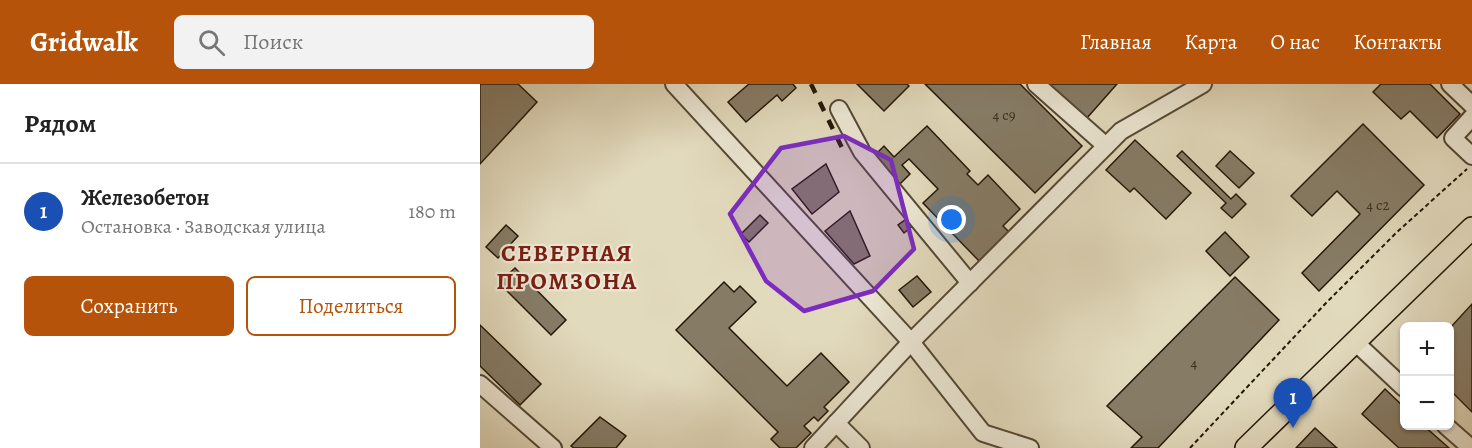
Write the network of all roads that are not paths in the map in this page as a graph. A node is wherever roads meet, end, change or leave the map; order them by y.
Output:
1 (674, 84) edge
2 (1036, 84) edge
3 (1450, 84) edge
4 (1195, 86) edge
5 (1472, 105) edge
6 (839, 109) dead end
7 (1472, 117) edge
8 (1106, 146) junction
9 (1472, 156) edge
10 (1472, 228) edge
11 (970, 282) junction
12 (1354, 341) junction
13 (911, 342) junction
14 (480, 384) edge
15 (1400, 384) edge
16 (836, 423) junction
17 (1451, 430) edge
18 (983, 433) junction
19 (553, 448) edge
20 (813, 448) edge
21 (861, 448) edge
22 (995, 448) edge
23 (1030, 448) edge
24 (1246, 448) edge
25 (1471, 448) edge

1 - 13 lane
2 - 8 lane
3 - 5 lane
4 - 8 lane
6 - 11 lane
7 - 9 lane
8 - 11 lane
10 - 12 main road
11 - 13 lane
12 - 15 lane
12 - 24 main road
13 - 16 lane
13 - 18 lane
14 - 19 lane
16 - 20 lane
16 - 21 lane
17 - 25 lane
18 - 22 lane
18 - 23 lane

